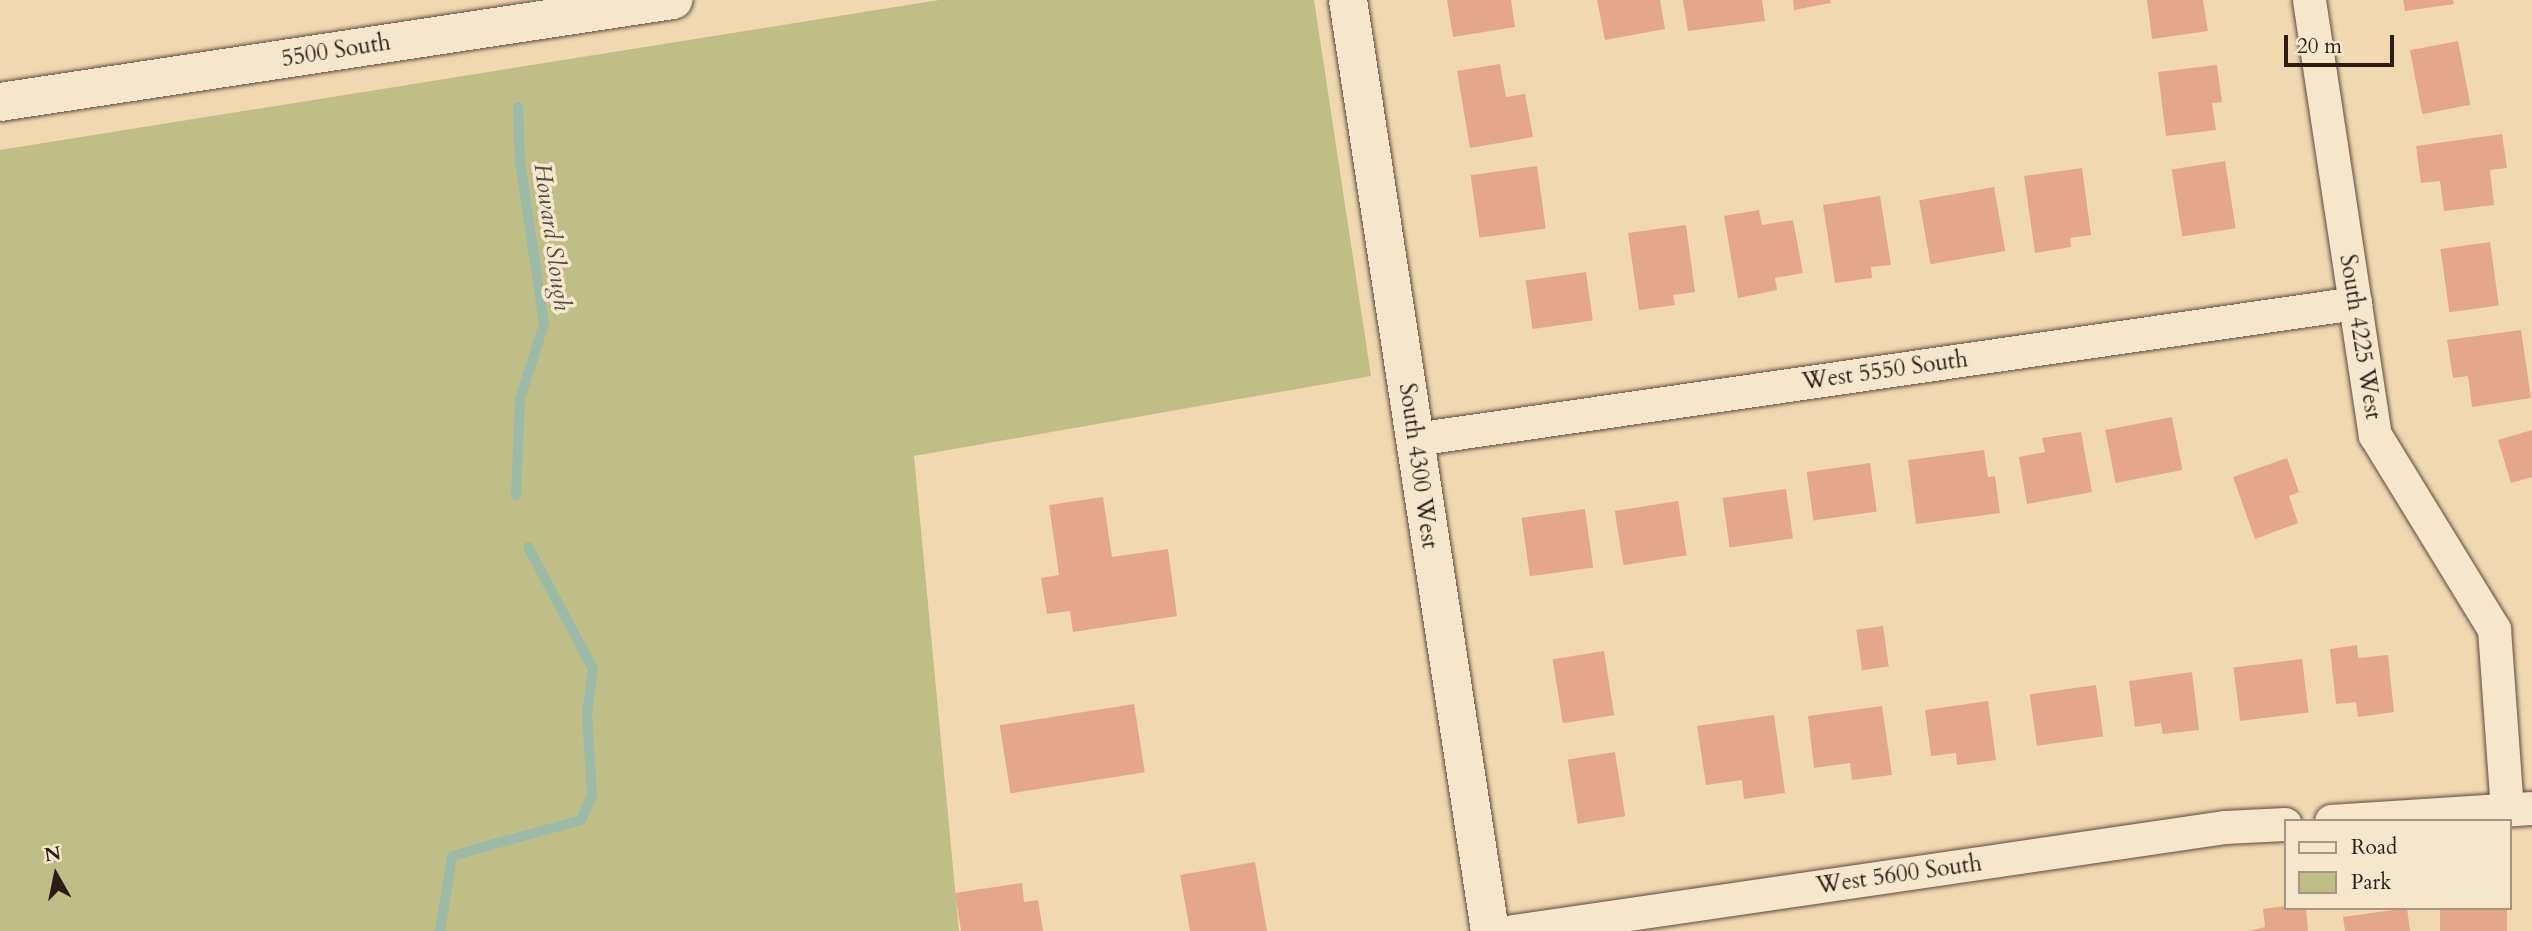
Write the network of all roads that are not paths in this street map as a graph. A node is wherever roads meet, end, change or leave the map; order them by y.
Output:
1 (673, 0) edge
2 (1348, 0) edge
3 (2309, 0) edge
4 (0, 102) edge
5 (2355, 303) junction
6 (1415, 439) junction
7 (2520, 809) edge
8 (2362, 819) edge
9 (2284, 824) edge
10 (1490, 931) edge
11 (1513, 931) edge

1 - 4 main road, 5500 South
2 - 6 main road, South 4300 West
3 - 5 street, South 4225 West
5 - 6 street, West 5550 South
5 - 7 street, South 4225 West
6 - 10 main road, South 4300 West
7 - 8 street
9 - 11 street, West 5600 South

